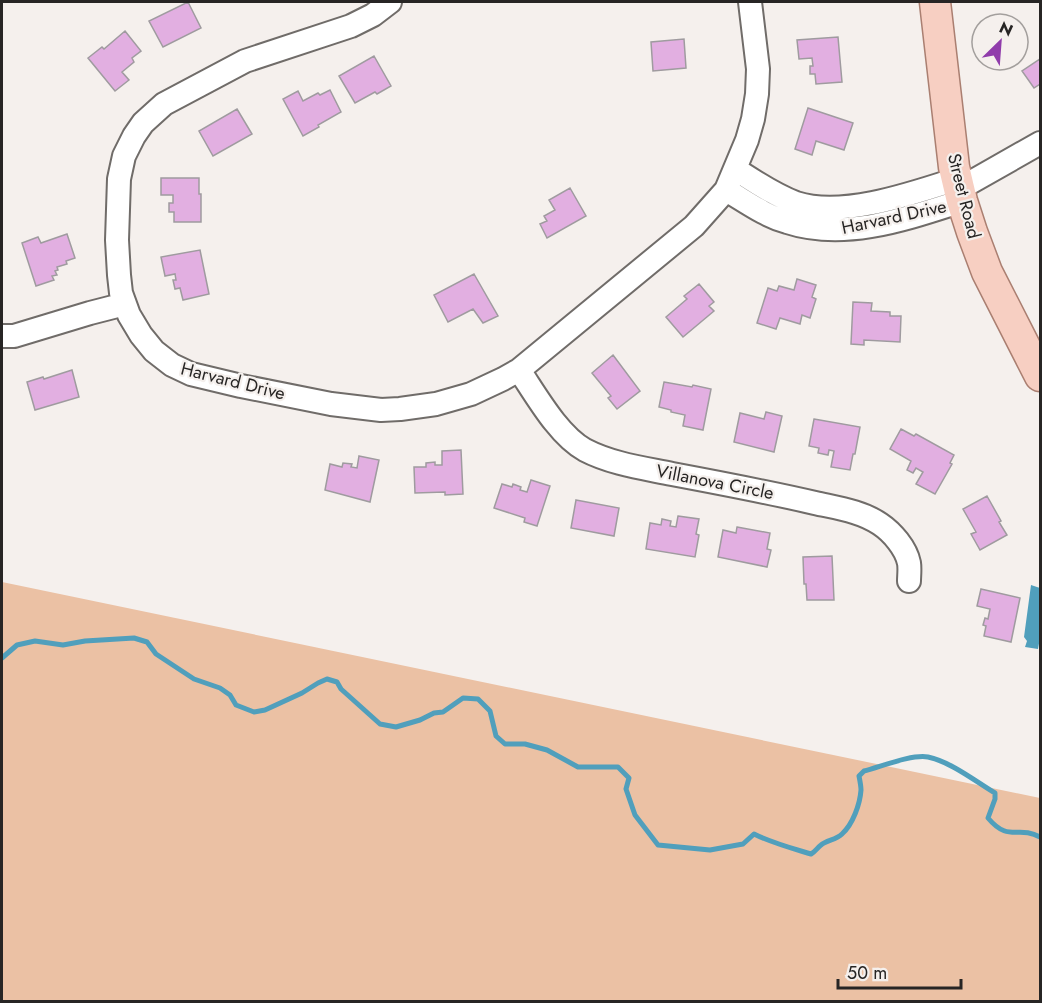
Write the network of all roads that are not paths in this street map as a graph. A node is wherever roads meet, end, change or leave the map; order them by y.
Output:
1 (390, 2) edge
2 (750, 2) edge
3 (935, 2) edge
4 (1041, 143) edge
5 (735, 169) junction
6 (726, 190) junction
7 (960, 190) junction
8 (125, 304) junction
9 (2, 336) edge
10 (519, 370) junction
11 (1041, 376) edge
12 (909, 581) dead end

1 - 8 street, Harvard Drive
2 - 5 street, Harvard Drive
3 - 7 main road, Street Road
4 - 7 street
5 - 6 street, Harvard Drive
5 - 7 street, Harvard Drive
6 - 7 street, Harvard Drive
6 - 10 street, Harvard Drive
7 - 11 main road, Street Road
8 - 9 street
8 - 10 street, Harvard Drive
10 - 12 street, Villanova Circle

